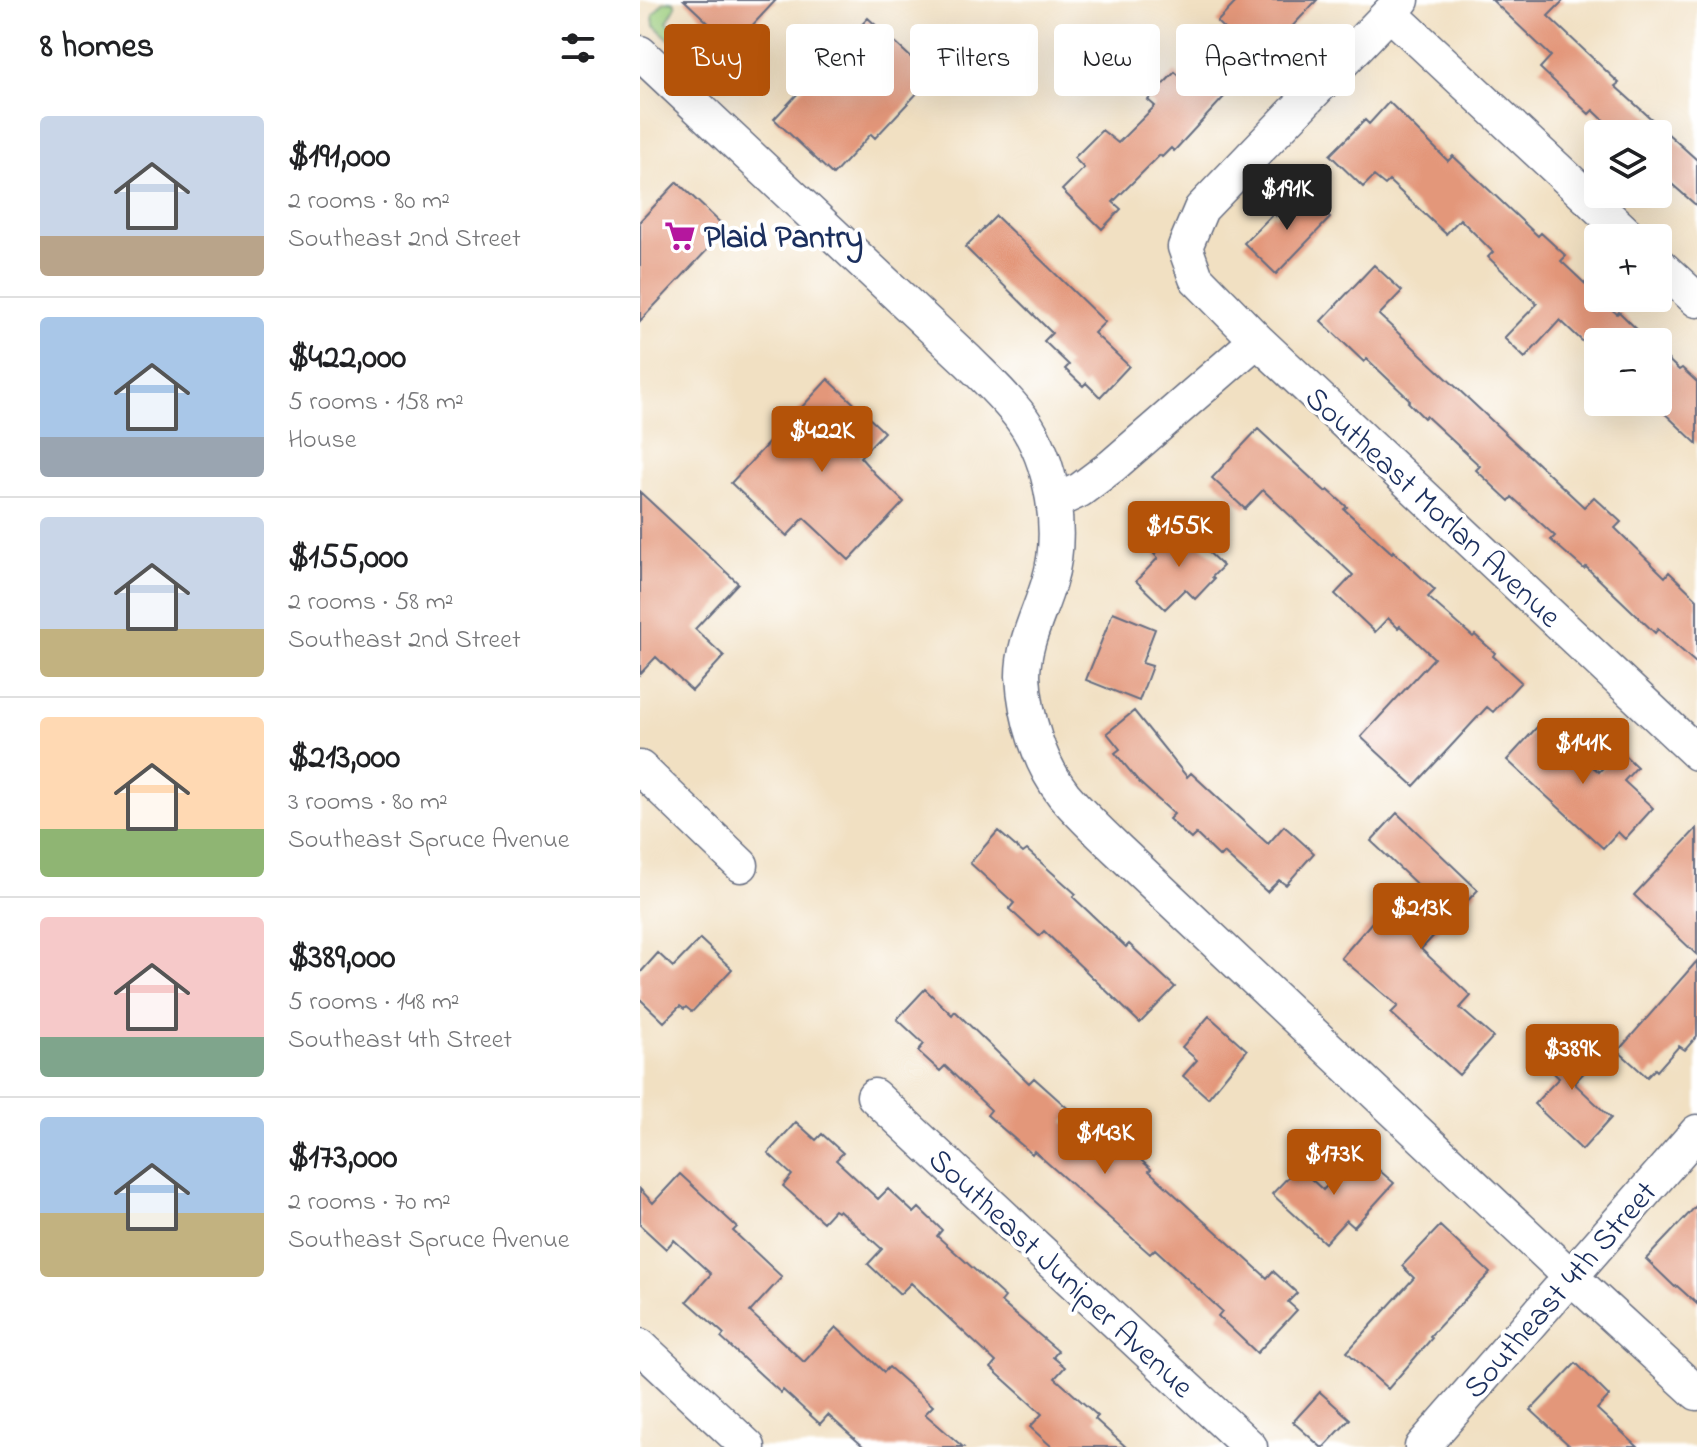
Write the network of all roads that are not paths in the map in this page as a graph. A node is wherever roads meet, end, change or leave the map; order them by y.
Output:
1 (1396, 6) edge
2 (640, 53) edge
3 (1617, 224) edge
4 (1672, 277) edge
5 (1697, 300) edge
6 (1257, 340) junction
7 (1054, 502) junction
8 (1697, 753) edge
9 (640, 768) edge
10 (741, 865) dead end
11 (874, 1096) dead end
12 (1697, 1132) edge
13 (1570, 1276) junction
14 (640, 1346) edge
15 (1697, 1393) edge
16 (748, 1447) edge
17 (1250, 1447) edge
18 (1422, 1447) edge

1 - 3 street
1 - 6 street, Southeast Morlan Avenue
2 - 7 street
4 - 5 street
6 - 7 street
6 - 8 street, Southeast Morlan Avenue
7 - 13 street
9 - 10 street
11 - 17 street, Southeast Juniper Avenue
12 - 13 street, Southeast 4th Street
13 - 15 street
13 - 18 street, Southeast 4th Street
14 - 16 street

